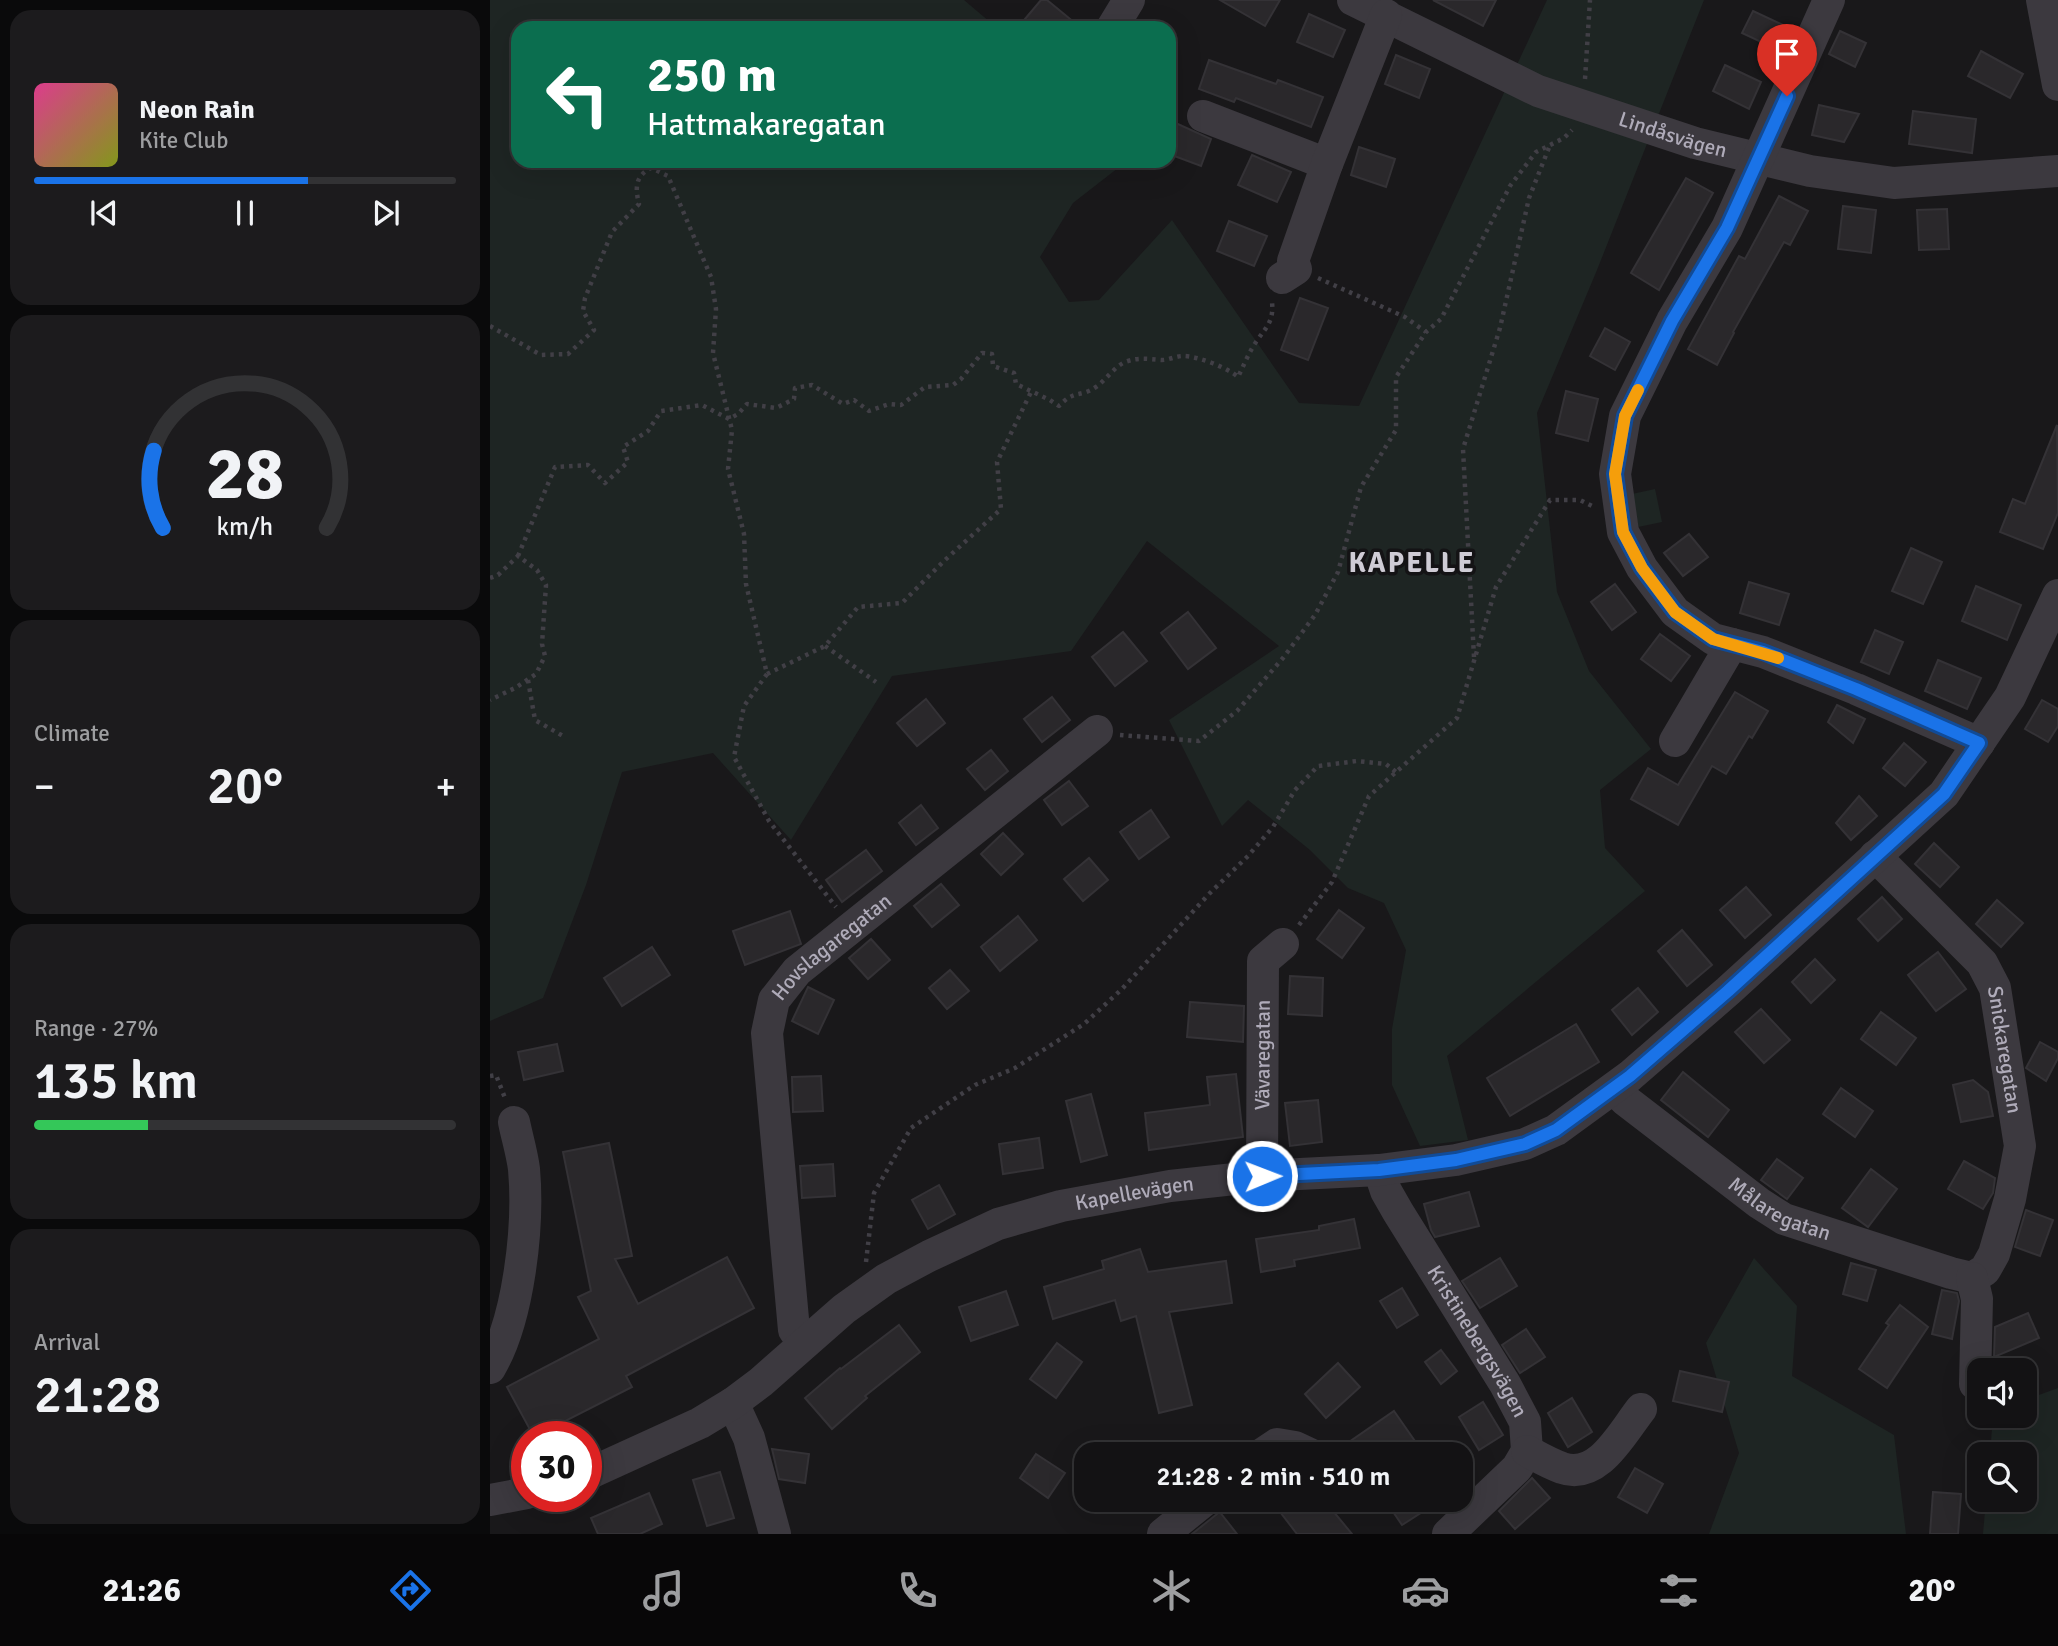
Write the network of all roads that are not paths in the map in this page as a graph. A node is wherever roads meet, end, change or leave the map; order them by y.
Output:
1 (1129, 0) edge
2 (1353, 0) edge
3 (1829, 0) edge
4 (2042, 0) edge
5 (1386, 15) junction
6 (1116, 21) edge
7 (2058, 85) edge
8 (1203, 116) dead end
9 (1758, 158) junction
10 (1327, 164) junction
11 (2058, 171) edge
12 (1289, 273) road end
13 (2058, 595) edge
14 (1732, 644) junction
15 (1097, 732) road end
16 (1675, 741) dead end
17 (1979, 743) junction
18 (1875, 856) junction
19 (1283, 944) road end
20 (1614, 1089) junction
21 (514, 1122) dead end
22 (1379, 1170) junction
23 (1262, 1176) junction
24 (1972, 1278) junction
25 (804, 1343) junction
26 (1976, 1358) edge
27 (490, 1368) edge
28 (733, 1403) junction
29 (1641, 1409) dead end
30 (1527, 1451) junction
31 (602, 1468) edge
32 (511, 1496) edge
33 (490, 1500) edge
34 (1190, 1512) edge
35 (1467, 1528) edge
36 (775, 1534) edge
37 (1163, 1534) edge

1 - 6 street
2 - 5 street, Lindåsvägen
3 - 9 street
4 - 7 street
5 - 9 street, Lindåsvägen
5 - 10 street
8 - 10 street
9 - 11 street, Lindåsvägen
9 - 14 street
10 - 12 street
13 - 17 street, Kapellevägen
14 - 16 street
14 - 17 street
15 - 25 street, Hovslagaregatan
17 - 18 street, Kapellevägen
18 - 20 street, Kapellevägen
18 - 24 street, Snickaregatan
19 - 23 street, Vävaregatan
20 - 22 street, Kapellevägen
20 - 24 street, Målaregatan
21 - 27 street
22 - 23 street, Kapellevägen
22 - 30 street, Kristinebergsvägen
23 - 25 street, Kapellevägen
24 - 26 street
25 - 28 street, Kapellevägen
28 - 31 street, Kapellevägen
28 - 36 street
29 - 30 street
30 - 35 street
32 - 33 street
34 - 37 street

